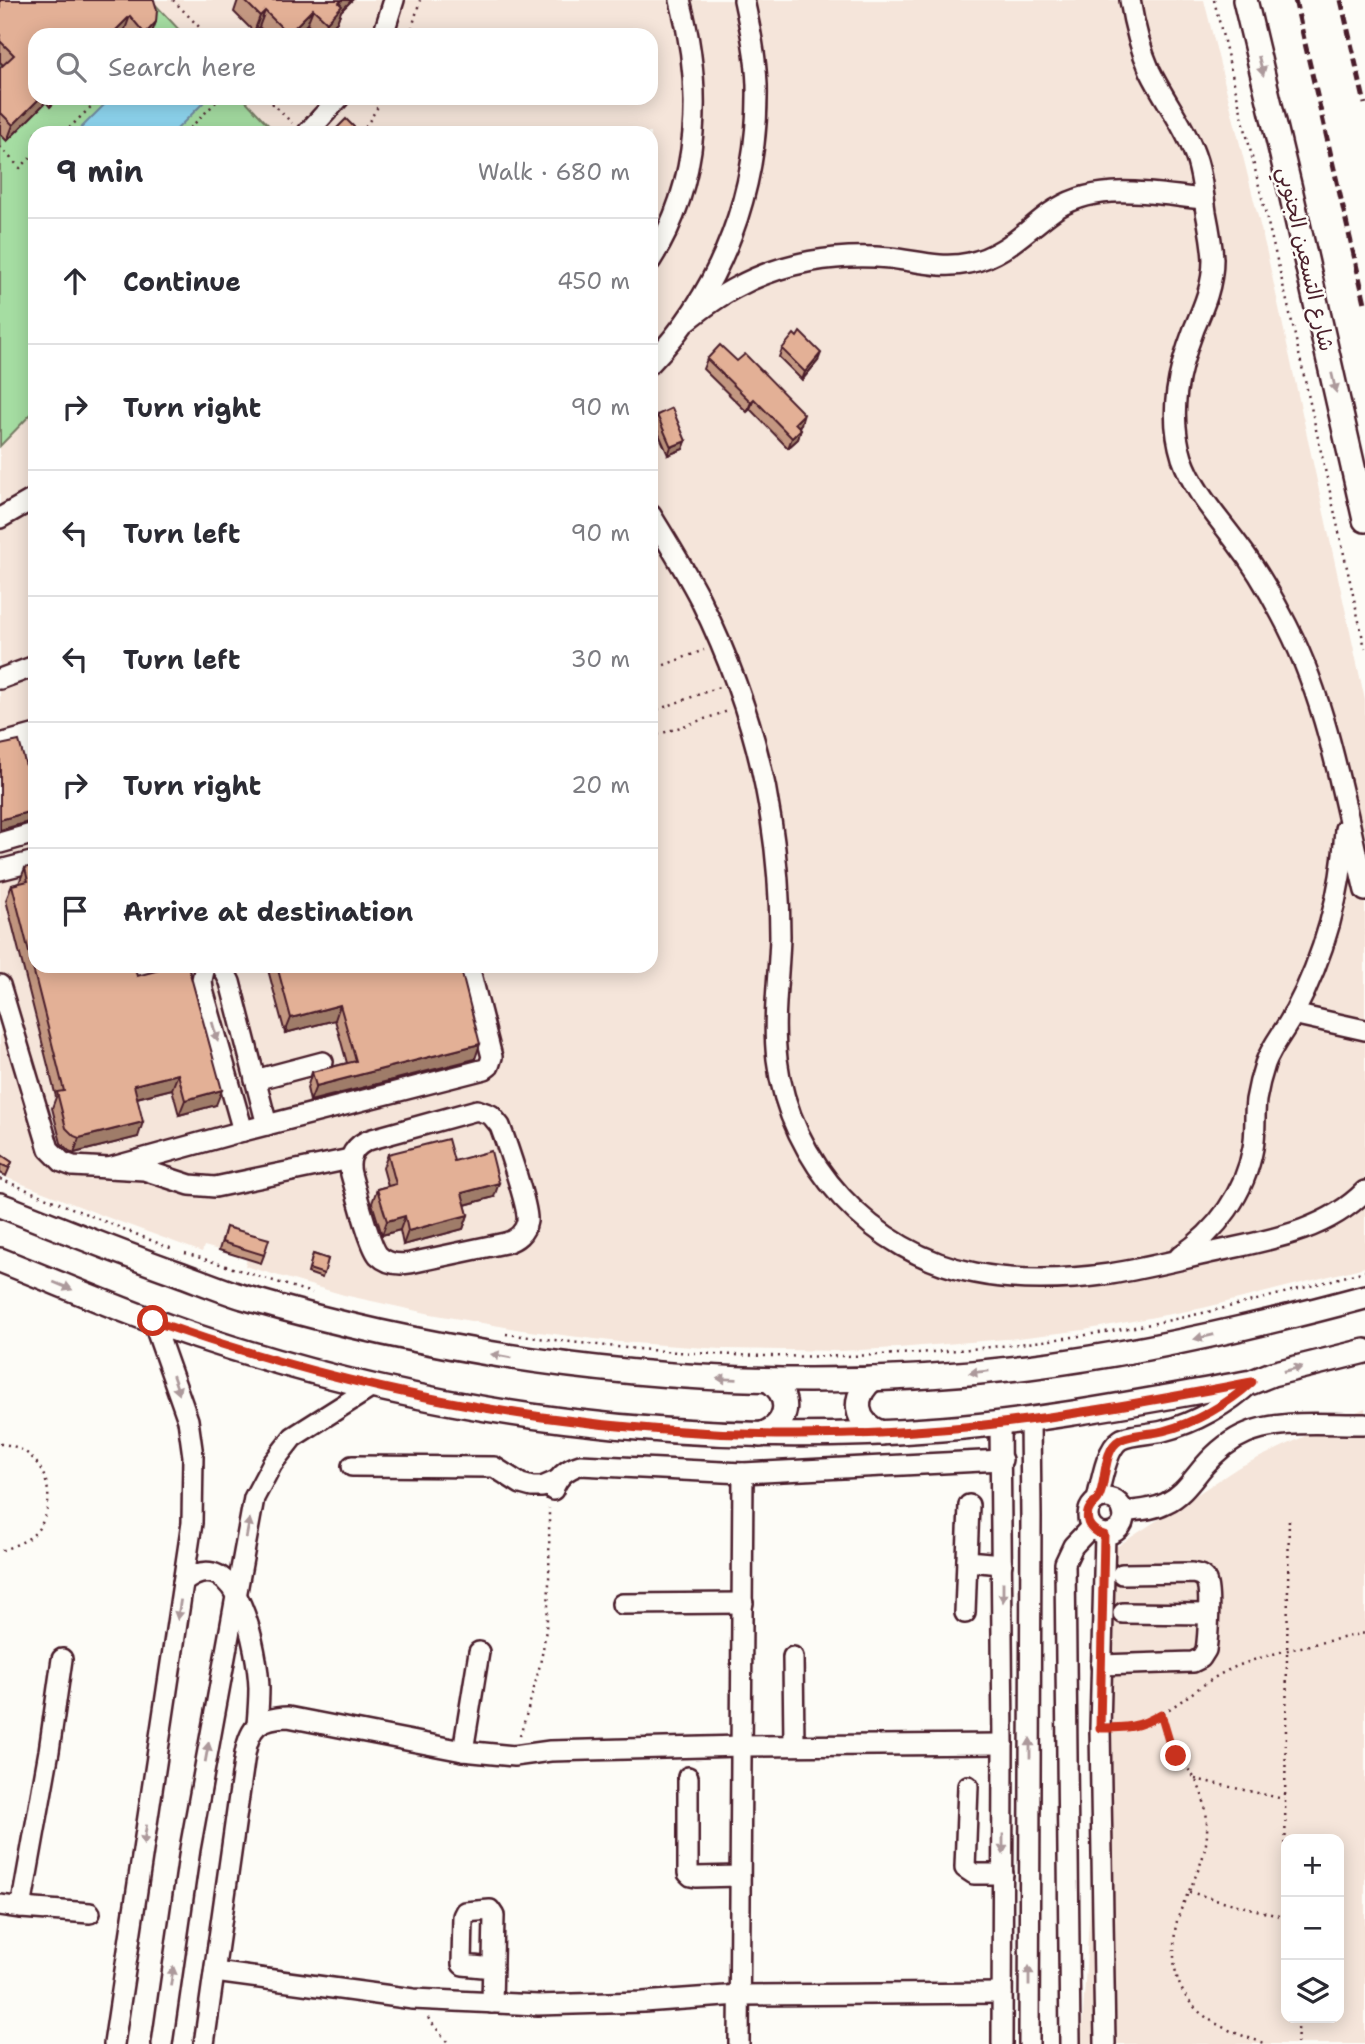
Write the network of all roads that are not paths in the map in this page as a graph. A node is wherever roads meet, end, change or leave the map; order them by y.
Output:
1 (394, 0) edge
2 (680, 0) edge
3 (744, 0) edge
4 (1130, 0) edge
5 (1245, 0) edge
6 (385, 28) edge
7 (330, 105) edge
8 (303, 126) edge
9 (1204, 199) junction
10 (658, 246) edge
11 (723, 258) junction
12 (751, 280) junction
13 (687, 321) junction
14 (658, 355) edge
15 (28, 502) edge
16 (0, 518) edge
17 (1365, 520) edge
18 (658, 527) edge
19 (28, 669) edge
20 (0, 679) edge
21 (28, 736) edge
22 (0, 744) edge
23 (1346, 811) junction
24 (28, 834) edge
25 (1, 839) edge
26 (28, 863) edge
27 (0, 870) edge
28 (1365, 891) edge
29 (204, 973) edge
30 (226, 973) edge
31 (471, 973) edge
32 (0, 985) edge
33 (1293, 1014) junction
34 (1365, 1030) edge
35 (323, 1062) dead end
36 (256, 1080) junction
37 (267, 1125) junction
38 (243, 1131) junction
39 (350, 1159) junction
40 (109, 1168) junction
41 (1365, 1191) edge
42 (0, 1205) edge
43 (0, 1260) edge
44 (1173, 1261) junction
45 (1365, 1297) edge
46 (153, 1321) junction
47 (1365, 1351) edge
48 (873, 1379) junction
49 (769, 1380) junction
50 (1252, 1382) junction
51 (372, 1387) junction
52 (1030, 1420) junction
53 (1000, 1424) junction
54 (1365, 1424) edge
55 (881, 1433) junction
56 (760, 1435) junction
57 (1002, 1460) junction
58 (352, 1466) dead end
59 (743, 1473) junction
60 (1097, 1500) junction
61 (969, 1505) dead end
62 (1123, 1511) junction
63 (1031, 1517) junction
64 (1002, 1518) junction
65 (1098, 1531) junction
66 (967, 1561) junction
67 (1002, 1564) junction
68 (1122, 1574) dead end
69 (183, 1583) junction
70 (236, 1595) junction
71 (743, 1603) junction
72 (622, 1604) dead end
73 (965, 1613) dead end
74 (1122, 1613) dead end
75 (1208, 1614) junction
76 (479, 1652) dead end
77 (793, 1657) dead end
78 (62, 1659) dead end
79 (1101, 1665) junction
80 (257, 1725) junction
81 (1003, 1744) junction
82 (794, 1745) junction
83 (741, 1746) junction
84 (463, 1751) junction
85 (688, 1777) dead end
86 (968, 1787) dead end
87 (1003, 1874) junction
88 (740, 1876) junction
89 (0, 1905) edge
90 (21, 1908) junction
91 (90, 1913) dead end
92 (494, 1968) dead end
93 (215, 1972) junction
94 (1002, 1993) junction
95 (739, 1995) junction
96 (492, 2003) junction
97 (114, 2044) edge
98 (162, 2044) edge
99 (204, 2044) edge
100 (738, 2044) edge
101 (1002, 2044) edge
102 (1029, 2044) edge
103 (1070, 2044) edge
104 (1105, 2044) edge

1 - 6 street
2 - 10 street
3 - 11 street
4 - 9 street
5 -> 17 main road, شارع التسعين الجنوبي
7 - 8 street
9 - 12 street
9 - 23 street
11 - 12 street
11 - 13 street
12 - 13 street
13 - 14 street
15 - 16 street
18 - 44 street
19 - 20 street
21 - 22 street
23 - 28 street
23 - 33 street
24 - 25 street
26 - 27 street
29 -> 38 street
30 - 36 street
31 - 37 street
32 - 40 street
33 - 34 street
33 - 44 street
35 - 36 street
36 - 37 street
37 - 38 street
38 - 40 street
39 - 39 street
39 - 40 street
41 - 44 street
49 -> 42 main road
43 -> 46 main road
45 -> 48 main road
46 - 51 main road
46 -> 69 street
50 -> 47 main road
48 - 49 main road
48 - 55 main road
49 - 56 main road
50 - 52 main road
50 - 60 street
51 - 56 main road
70 -> 51 street
52 - 53 main road
52 - 63 street
53 - 55 main road
53 - 57 street
54 - 62 street
55 - 56 main road
57 - 59 street
57 - 64 street
58 - 59 street
59 - 71 street
60 - 62 street
60 - 65 street
61 - 66 street
62 - 65 street
63 - 64 street
102 -> 63 street
64 - 67 street
65 - 79 street
65 - 103 street
66 - 67 street
66 - 73 street
67 -> 81 street
68 - 75 street
69 - 70 street
69 -> 97 street
70 - 80 street
98 -> 70 street
71 - 72 street
71 - 83 street
74 - 75 street
75 - 79 street
76 - 84 street
77 - 82 street
78 - 90 street
79 - 104 street
80 - 84 street
80 - 93 street
81 - 82 street
81 -> 87 street
82 - 83 street
83 - 84 street
83 - 88 street
85 - 88 street
86 - 87 street
87 - 94 street
88 - 95 street
89 - 90 street
90 - 91 street
92 - 96 street
93 - 96 street
93 - 99 street
94 - 95 street
94 - 101 street
95 - 96 street
95 - 100 street

